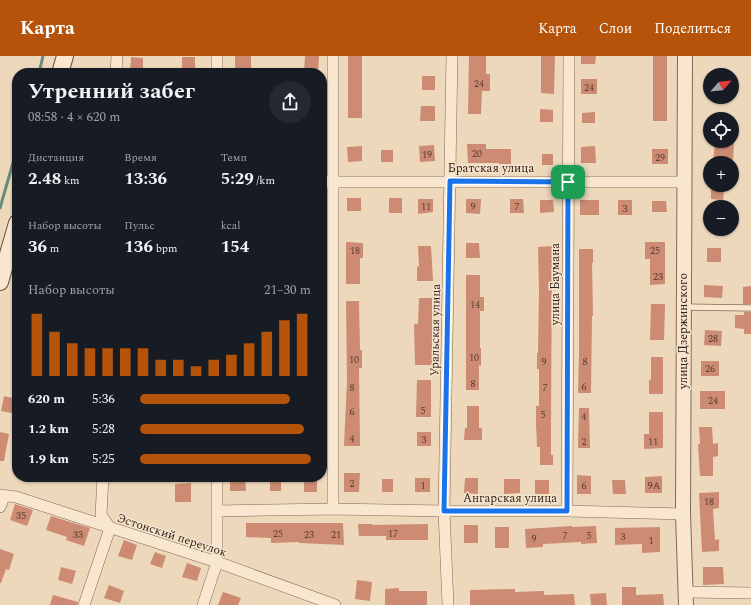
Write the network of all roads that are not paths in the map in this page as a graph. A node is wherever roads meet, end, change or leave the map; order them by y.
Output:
1 (65, 56) edge
2 (116, 56) edge
3 (217, 56) edge
4 (333, 56) edge
5 (452, 56) edge
6 (569, 56) edge
7 (685, 56) edge
8 (61, 68) edge
9 (116, 68) edge
10 (217, 68) edge
11 (450, 181) junction
12 (327, 182) edge
13 (568, 182) junction
14 (683, 182) junction
15 (12, 240) edge
16 (0, 282) edge
17 (683, 307) junction
18 (751, 308) edge
19 (103, 482) edge
20 (217, 482) edge
21 (1, 500) edge
22 (333, 509) junction
23 (217, 511) junction
24 (444, 511) junction
25 (567, 511) junction
26 (683, 514) junction
27 (110, 528) junction
28 (217, 562) junction
29 (751, 593) edge
30 (686, 598) edge
31 (329, 604) edge
32 (84, 605) edge
33 (203, 605) edge
34 (448, 605) edge

1 - 8 main road
2 - 9 street
3 - 10 street
4 - 12 street
5 - 11 street, Уральская улица
6 - 13 street, улица Баумана
7 - 14 street, улица Дзержинского
11 - 12 street, Братская улица
11 - 13 street, Братская улица
11 - 24 street, Уральская улица
12 - 22 street
13 - 14 street, Братская улица
13 - 25 street, улица Баумана
14 - 17 street, улица Дзержинского
15 - 16 main road
17 - 18 lane
17 - 26 street, улица Дзержинского
19 - 27 street
20 - 23 street
21 - 27 street, Эстонский переулок
22 - 23 street, Ангарская улица
22 - 24 street, Ангарская улица
23 - 28 street
24 - 25 street, Ангарская улица
24 - 34 street, Уральская улица
25 - 26 street, Ангарская улица
26 - 30 street, улица Дзержинского
27 - 28 street, Эстонский переулок
27 - 32 street
28 - 31 street, Эстонский переулок
28 - 33 street
29 - 30 street

